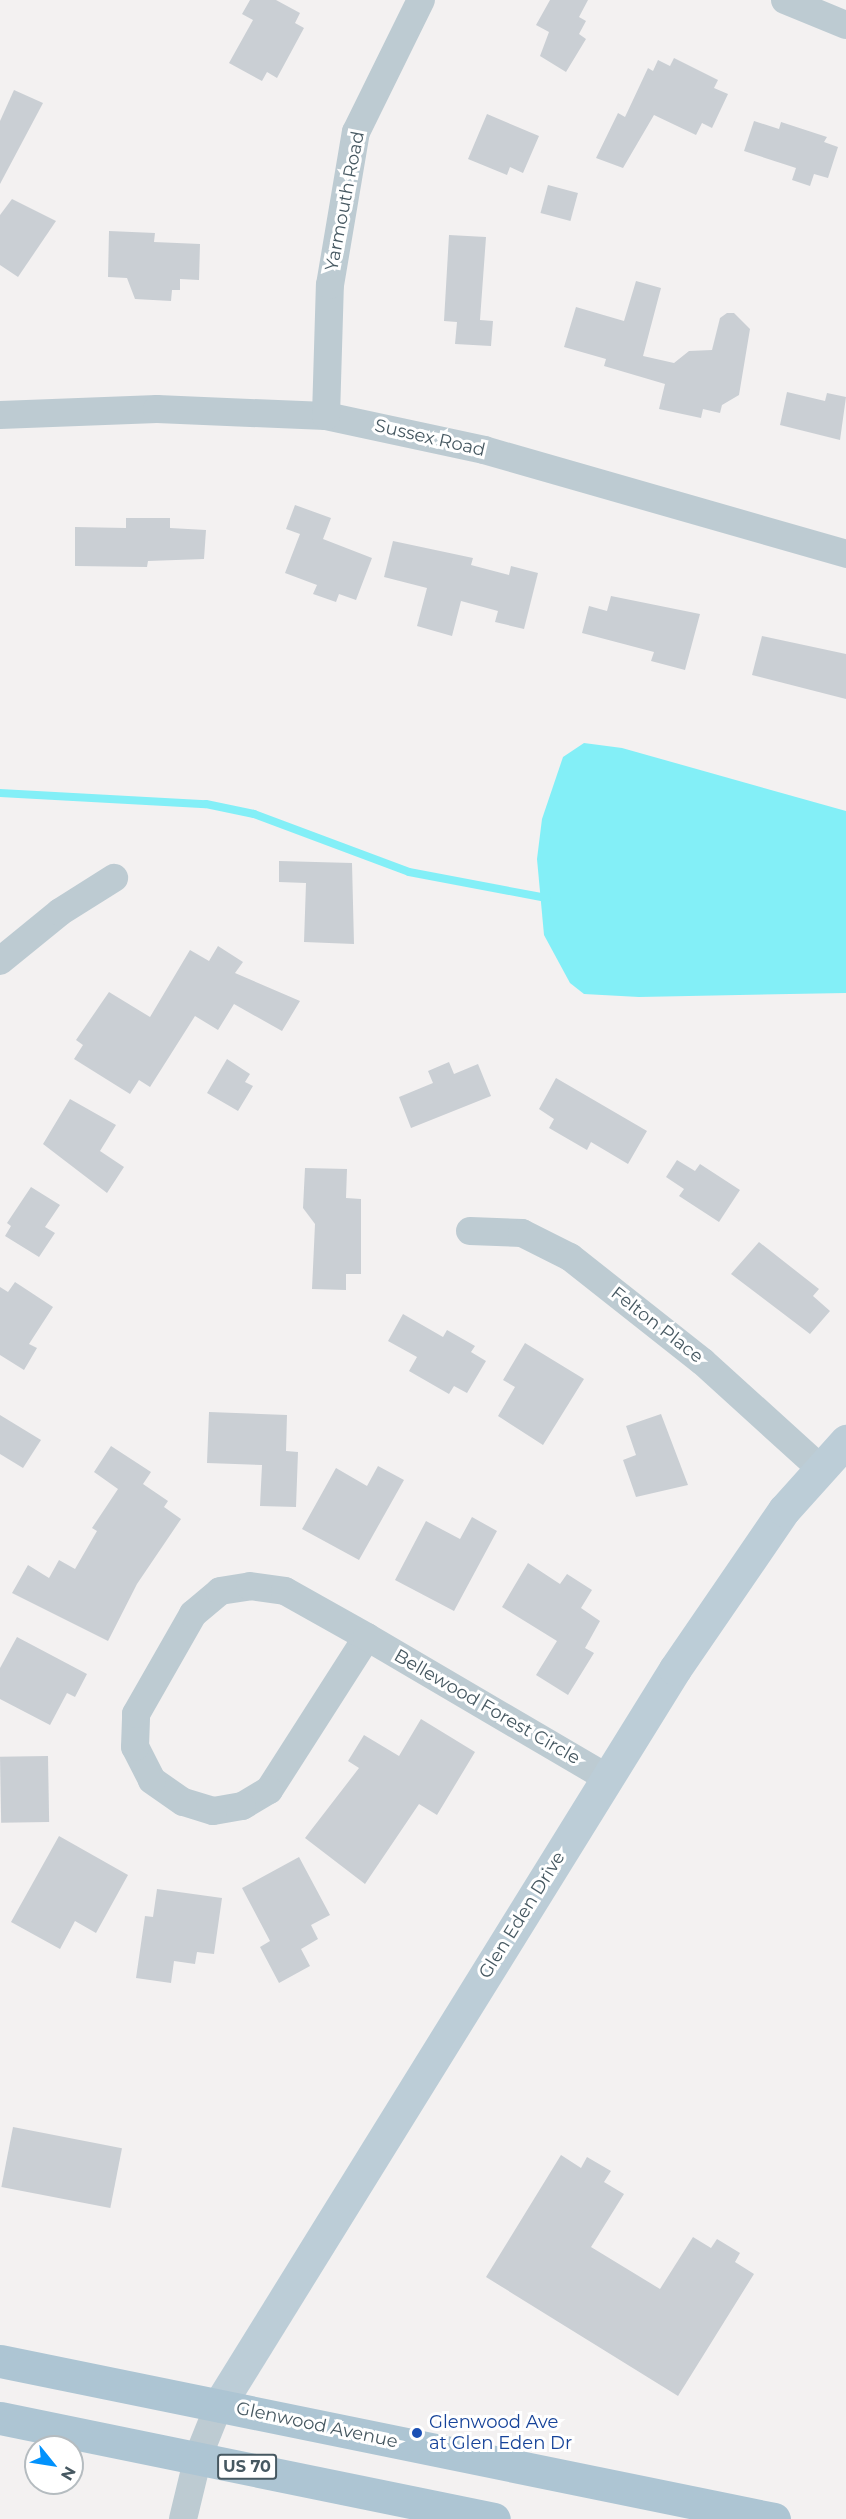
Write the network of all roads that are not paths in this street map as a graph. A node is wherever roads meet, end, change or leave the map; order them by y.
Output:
1 (421, 0) edge
2 (785, 0) edge
3 (846, 25) edge
4 (0, 415) edge
5 (326, 416) junction
6 (846, 554) edge
7 (114, 878) dead end
8 (0, 961) edge
9 (470, 1232) dead end
10 (846, 1441) edge
11 (820, 1468) junction
12 (368, 1637) junction
13 (607, 1778) junction
14 (0, 2361) edge
15 (219, 2405) junction
16 (0, 2418) edge
17 (198, 2457) junction
18 (183, 2519) edge
19 (494, 2519) edge
20 (774, 2519) edge

1 - 5 street, Yarmouth Road
2 - 3 street
4 - 5 street, Sussex Road
5 - 6 street, Sussex Road
7 - 8 street
9 - 11 street, Felton Place
10 - 11 main road, Glen Eden Drive
11 - 13 main road, Glen Eden Drive
12 - 12 street, Bellewood Forest Circle
12 - 13 street, Bellewood Forest Circle
13 - 15 main road, Glen Eden Drive
14 - 15 main road, Glenwood Avenue
15 - 17 street
15 - 20 main road, Glenwood Avenue
16 - 17 main road, US 70
17 - 18 street
17 - 19 main road, US 70

